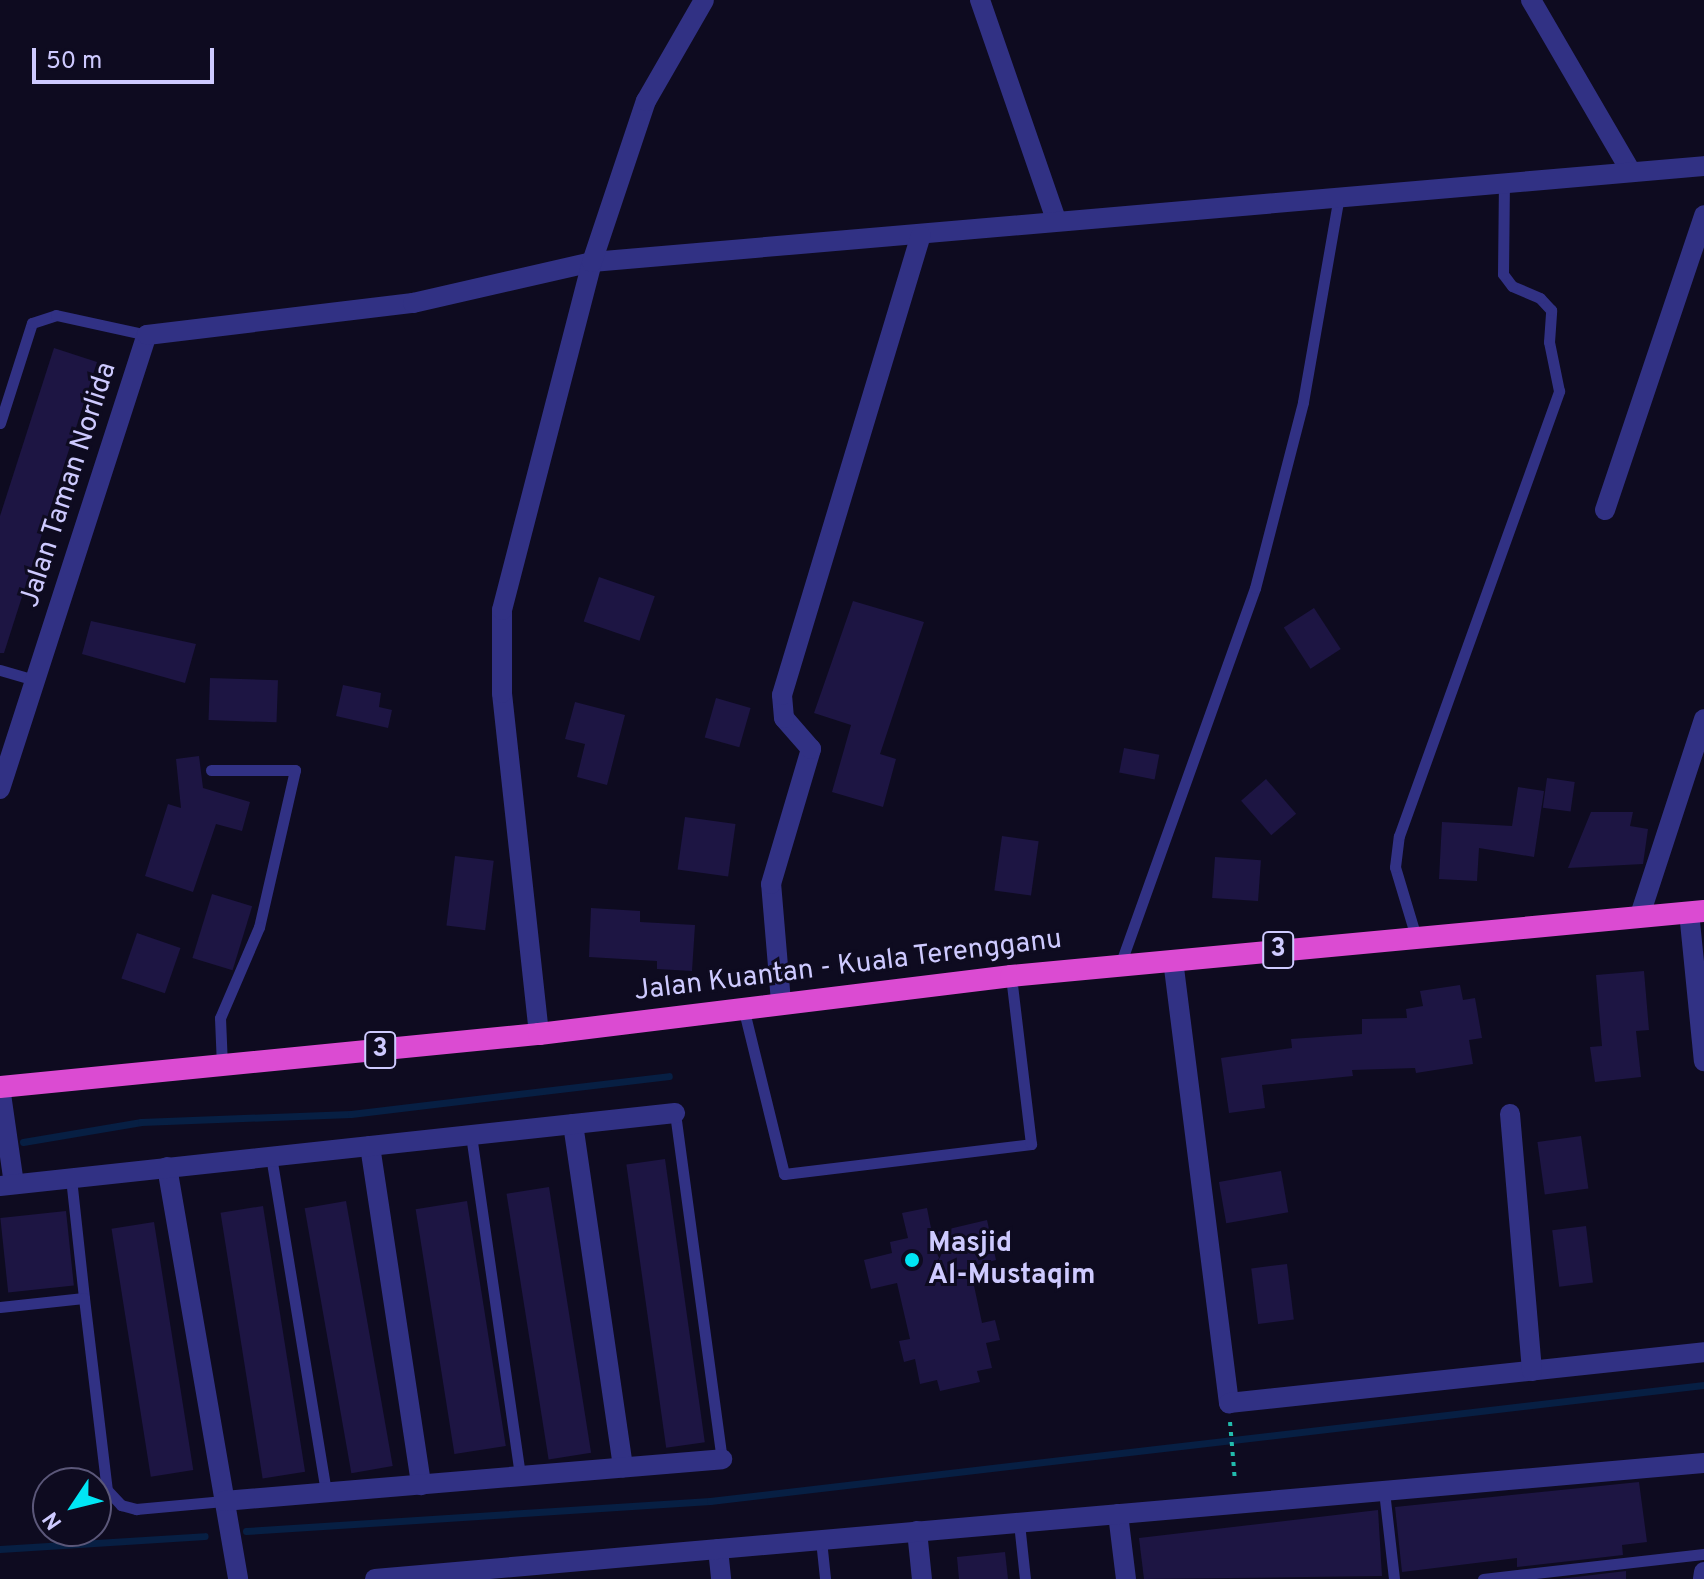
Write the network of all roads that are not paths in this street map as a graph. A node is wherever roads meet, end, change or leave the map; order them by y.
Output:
1 (704, 0) edge
2 (980, 0) edge
3 (1531, 0) edge
4 (1704, 166) edge
5 (1630, 170) junction
6 (1504, 181) junction
7 (1339, 196) junction
8 (1704, 215) edge
9 (1056, 220) junction
10 (921, 236) junction
11 (592, 262) junction
12 (147, 335) junction
13 (0, 423) edge
14 (1605, 510) dead end
15 (0, 670) edge
16 (35, 680) junction
17 (1704, 719) edge
18 (211, 770) dead end
19 (0, 789) edge
20 (1697, 911) edge
21 (1640, 915) junction
22 (1416, 937) junction
23 (1173, 960) junction
24 (1120, 965) junction
25 (1011, 976) junction
26 (781, 1002) junction
27 (743, 1007) junction
28 (539, 1034) junction
29 (1704, 1061) edge
30 (222, 1065) junction
31 (0, 1087) edge
32 (675, 1113) joint
33 (1510, 1114) dead end
34 (573, 1124) junction
35 (471, 1135) junction
36 (370, 1146) junction
37 (271, 1156) junction
38 (167, 1167) junction
39 (71, 1178) junction
40 (7, 1185) edge
41 (84, 1298) junction
42 (0, 1307) edge
43 (1704, 1352) edge
44 (1532, 1371) junction
45 (722, 1459) joint
46 (1704, 1463) edge
47 (623, 1467) junction
48 (520, 1476) junction
49 (421, 1485) junction
50 (1384, 1491) junction
51 (326, 1493) junction
52 (224, 1501) junction
53 (1118, 1514) junction
54 (1019, 1523) junction
55 (917, 1531) junction
56 (821, 1540) junction
57 (718, 1549) junction
58 (1704, 1554) edge
59 (1704, 1572) edge
60 (438, 1576) edge
61 (238, 1579) edge
62 (375, 1579) edge
63 (721, 1579) edge
64 (825, 1579) edge
65 (922, 1579) edge
66 (1025, 1579) edge
67 (1126, 1579) edge
68 (1394, 1579) edge
69 (1483, 1579) edge
70 (1703, 1579) edge

1 - 11 street
2 - 9 street
3 - 5 street
4 - 5 street
5 - 6 street
6 - 7 street
6 - 22 lane
7 - 9 street
7 - 24 lane
8 - 14 street
9 - 10 street
10 - 11 street
10 - 26 street
11 - 12 street
11 - 28 street
12 - 13 lane
12 - 16 street, Jalan Taman Norlida
15 - 16 lane
16 - 19 street, Jalan Taman Norlida
17 - 21 street
18 - 30 lane
20 - 21 highway, Jalan Kuantan - Kuala Terengganu / 3
20 - 29 street
21 - 22 highway, Jalan Kuantan - Kuala Terengganu / 3
22 - 23 highway, Jalan Kuantan - Kuala Terengganu / 3
23 - 24 highway, Jalan Kuantan - Kuala Terengganu / 3
23 - 44 street
24 - 25 highway, Jalan Kuantan - Kuala Terengganu / 3
25 - 26 highway, Jalan Kuantan - Kuala Terengganu / 3
25 - 27 lane
26 - 27 highway, Jalan Kuantan - Kuala Terengganu / 3
27 - 28 highway, Jalan Kuantan - Kuala Terengganu / 3
28 - 30 highway, Jalan Kuantan - Kuala Terengganu / 3
30 - 31 highway, Jalan Kuantan - Kuala Terengganu / 3
31 - 40 street
32 - 34 street
32 - 45 lane
33 - 44 street
34 - 35 street
34 - 47 street
35 - 36 street
35 - 48 lane
36 - 37 street
36 - 49 street
37 - 38 street
37 - 51 lane
38 - 39 street
38 - 52 street
39 - 40 street
39 - 41 lane
41 - 42 lane
41 - 52 lane
43 - 44 street
45 - 47 street
46 - 50 street
47 - 48 street
48 - 49 street
49 - 51 street
50 - 53 street
50 - 68 lane
51 - 52 street
52 - 61 street
53 - 54 street
53 - 67 street
54 - 55 street
54 - 66 lane
55 - 56 street
55 - 65 street
56 - 57 street
56 - 64 lane
57 - 60 street
57 - 63 street
58 - 69 lane
59 - 70 street
60 - 62 street

